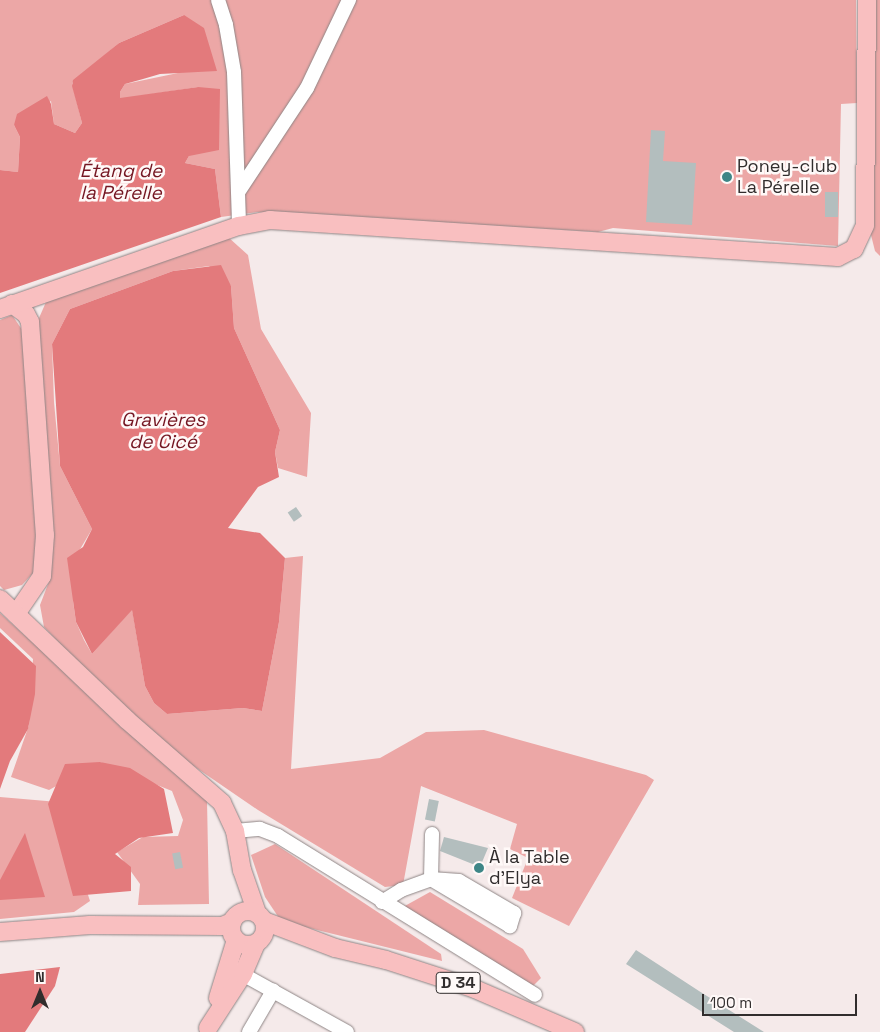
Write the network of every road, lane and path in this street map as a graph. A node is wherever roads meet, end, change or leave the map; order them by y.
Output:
1 (218, 0) edge
2 (349, 0) edge
3 (867, 0) edge
4 (239, 191) junction
5 (239, 226) junction
6 (47, 293) junction
7 (6, 307) edge
8 (30, 322) junction
9 (0, 599) edge
10 (16, 614) junction
11 (235, 832) junction
12 (432, 834) dead end
13 (242, 870) junction
14 (431, 879) junction
15 (382, 902) junction
16 (260, 917) junction
17 (235, 928) junction
18 (0, 932) edge
19 (259, 941) junction
20 (335, 948) junction
21 (237, 970) junction
22 (273, 991) junction
23 (535, 995) dead end
24 (208, 1030) edge
25 (249, 1032) edge
26 (347, 1032) edge
27 (575, 1032) edge

1 - 4 street
2 - 4 street
3 - 5 main road
4 - 5 street
5 - 6 main road
6 - 7 main road
6 - 8 main road
7 - 8 main road
8 - 10 main road
9 - 10 main road
10 - 11 main road
11 - 13 main road
11 - 15 street
12 - 14 street
13 - 16 main road
13 - 17 main road
14 - 14 street
14 - 15 street
15 - 23 street
16 - 17 main road
16 - 19 main road
16 - 20 main road, D 34
17 - 18 main road
17 - 19 main road
17 - 21 main road
19 - 20 main road, D 34
19 - 21 main road
20 - 27 main road, D 34
21 - 22 street
21 - 24 main road
22 - 25 street
22 - 26 street

